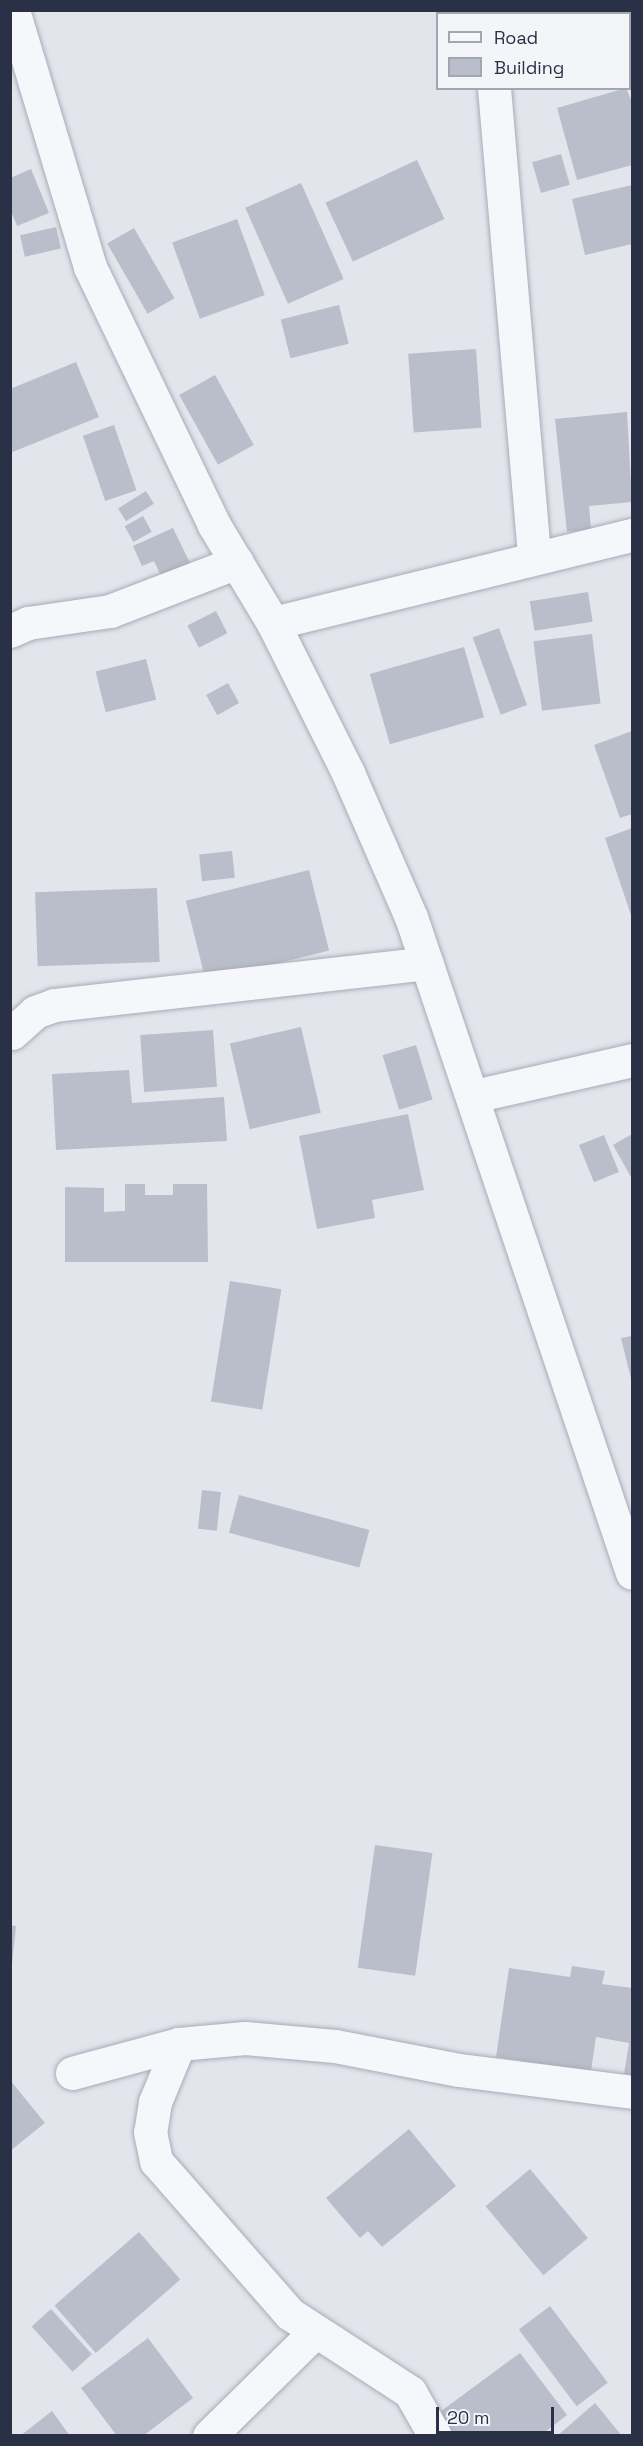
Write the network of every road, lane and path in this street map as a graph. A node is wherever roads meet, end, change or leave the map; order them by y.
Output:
1 (13, 10) edge
2 (20, 63) edge
3 (494, 90) edge
4 (633, 535) edge
5 (534, 555) junction
6 (237, 562) junction
7 (273, 623) junction
8 (10, 631) edge
9 (427, 963) junction
10 (11, 1031) edge
11 (633, 1060) edge
12 (474, 1096) junction
13 (633, 1573) edge
14 (179, 2044) junction
15 (72, 2073) dead end
16 (633, 2092) edge
17 (315, 2332) junction
18 (209, 2436) edge
19 (435, 2436) edge

1 - 2 street
2 - 6 street
3 - 5 street
4 - 5 street
5 - 7 street
6 - 7 street
6 - 8 street
7 - 9 street
9 - 10 street
9 - 12 street
11 - 12 street
12 - 13 street
14 - 15 street
14 - 16 street
14 - 17 street
17 - 18 street
17 - 19 street

